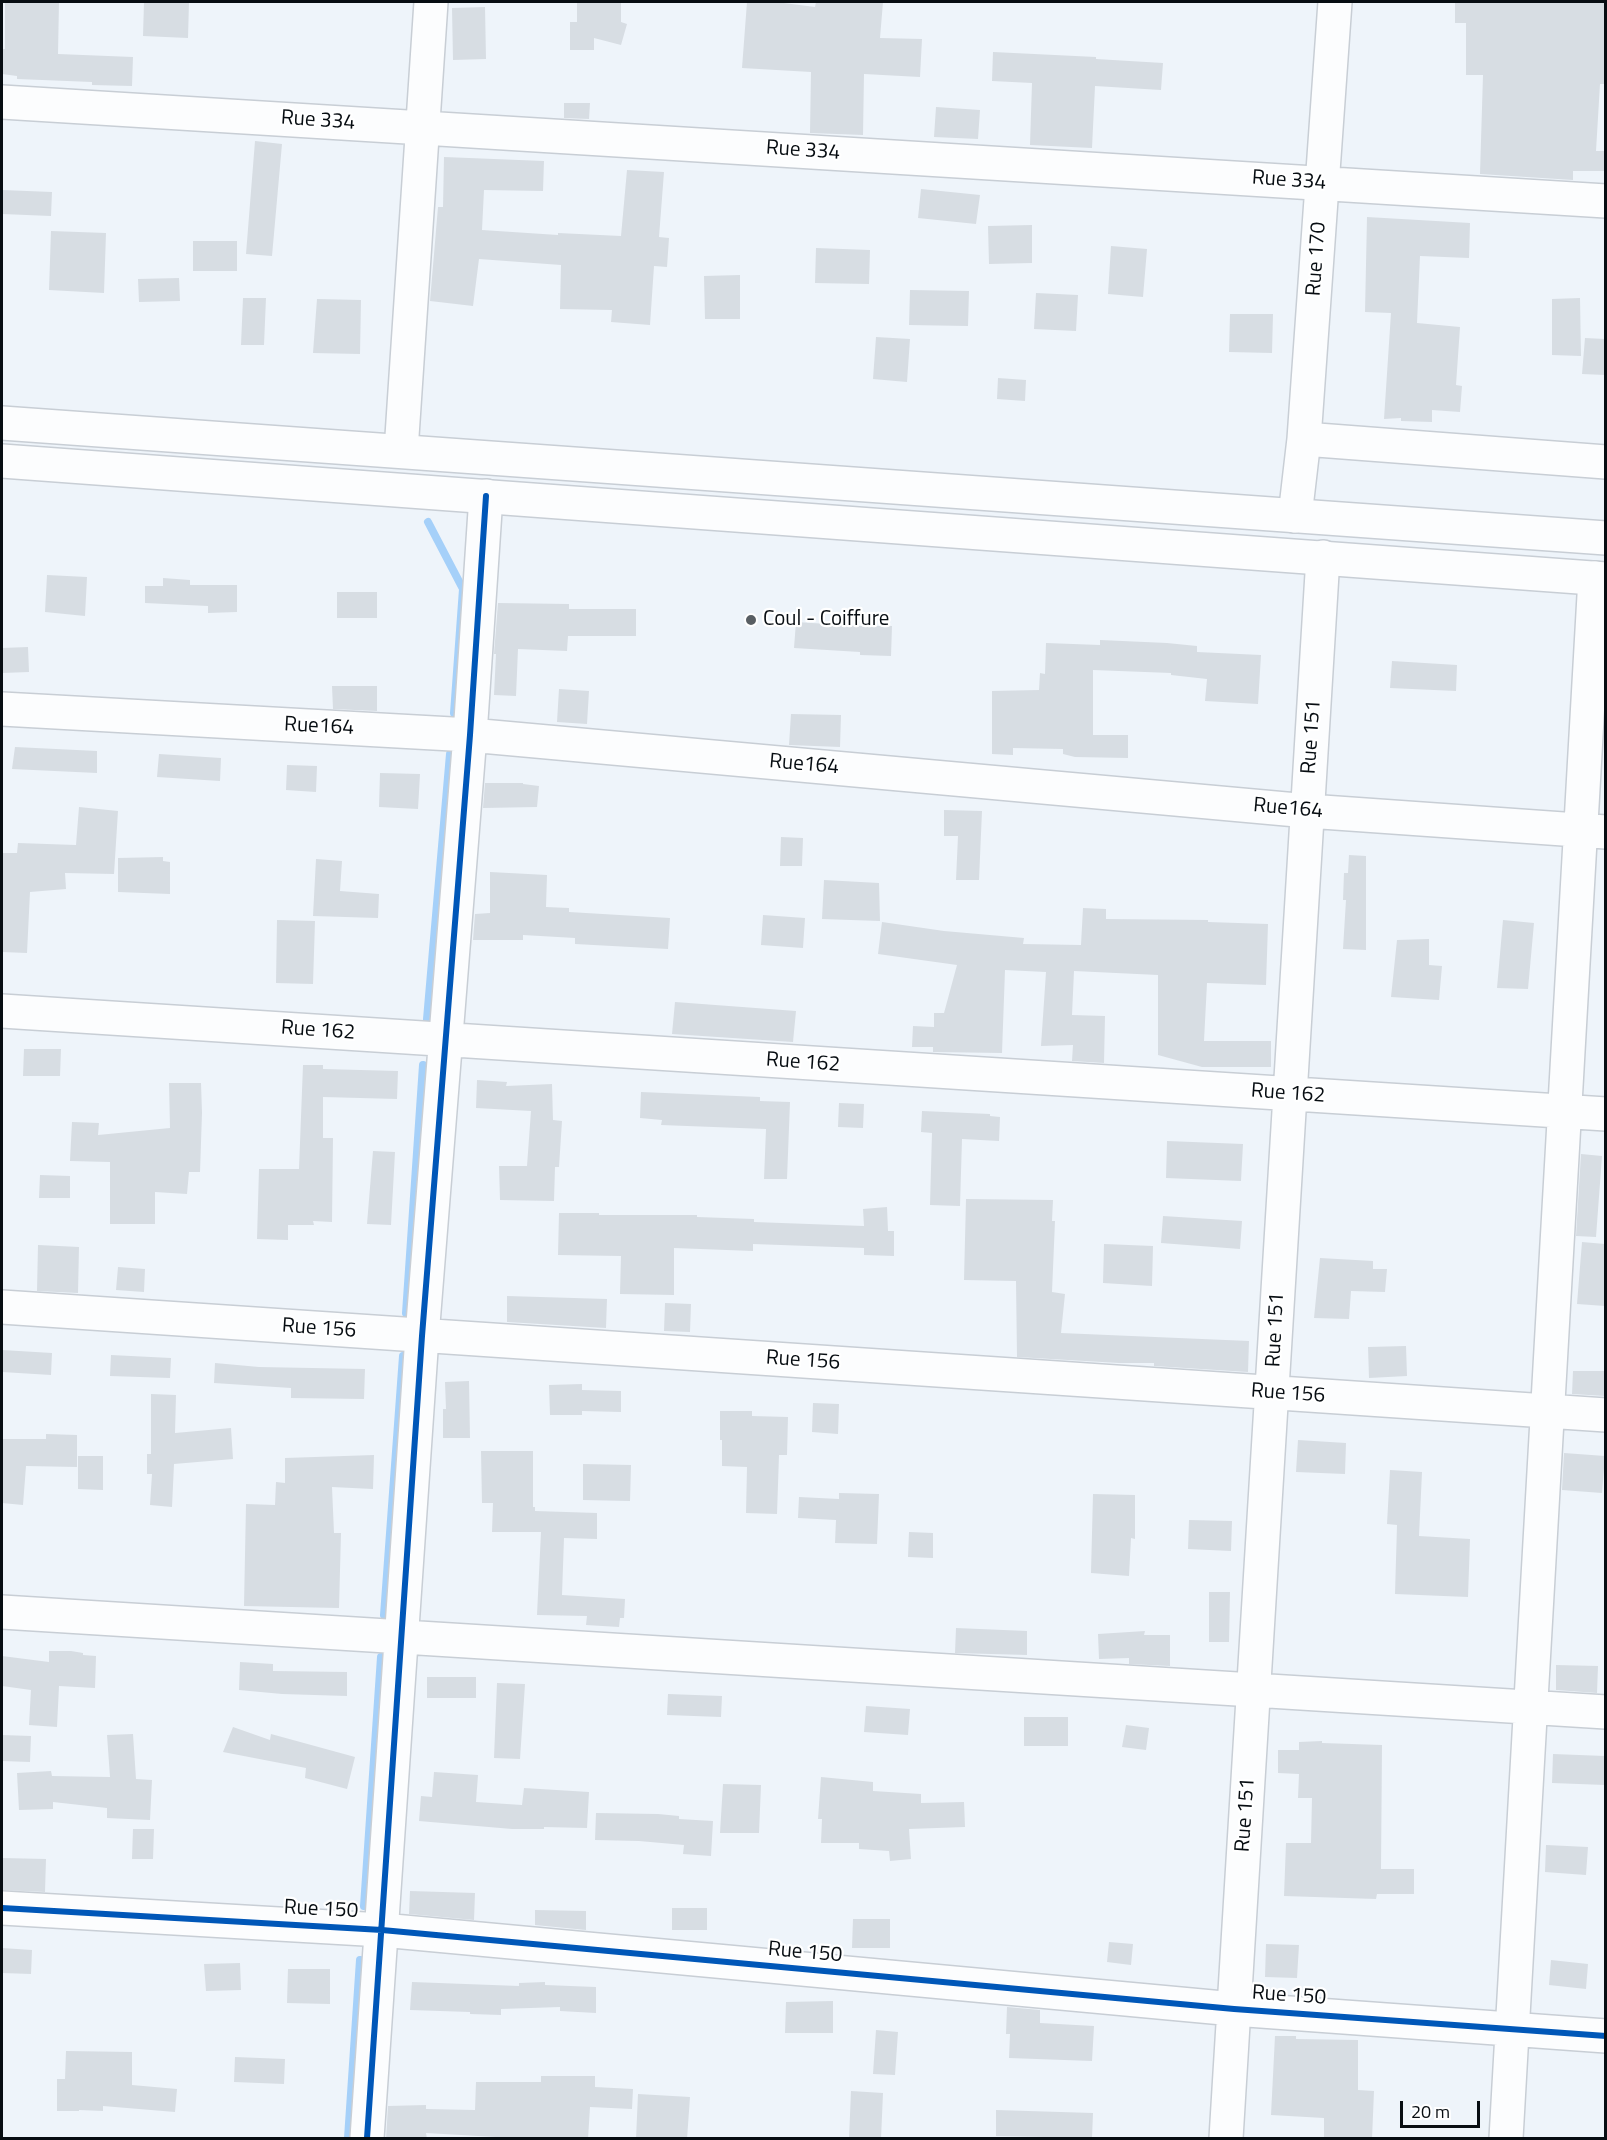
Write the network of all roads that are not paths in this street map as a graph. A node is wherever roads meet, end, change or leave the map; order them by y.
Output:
1 (431, 2) edge
2 (1335, 2) edge
3 (2, 102) edge
4 (423, 128) junction
5 (1322, 183) junction
6 (1605, 201) edge
7 (2, 423) edge
8 (1304, 439) junction
9 (401, 452) junction
10 (2, 461) edge
11 (1605, 462) edge
12 (486, 496) junction
13 (1295, 516) junction
14 (1605, 538) edge
15 (1323, 557) junction
16 (1600, 578) edge
17 (2, 709) edge
18 (470, 735) junction
19 (1308, 811) junction
20 (1593, 831) edge
21 (2, 1011) edge
22 (445, 1040) junction
23 (1290, 1094) junction
24 (1564, 1111) junction
25 (1605, 1114) edge
26 (2, 1307) edge
27 (422, 1336) junction
28 (1272, 1393) junction
29 (1547, 1411) junction
30 (1605, 1415) edge
31 (2, 1612) edge
32 (401, 1638) junction
33 (1253, 1690) junction
34 (1530, 1707) junction
35 (1605, 1712) edge
36 (2, 1908) edge
37 (382, 1930) junction
38 (1234, 2009) junction
39 (1512, 2030) junction
40 (1605, 2037) edge
41 (367, 2139) edge
42 (1226, 2139) edge
43 (1506, 2139) edge

1 - 4 street
2 - 5 street, Rue 170
3 - 4 street, Rue 334
4 - 5 street, Rue 334
4 - 9 street
5 - 6 street, Rue 334
5 - 8 street, Rue 170
7 - 9 street
8 - 11 street
8 - 13 street, Rue 170
9 - 13 street
10 - 12 street
12 - 15 street
12 - 18 street
13 - 14 street
15 - 16 street
15 - 19 street, Rue 151
16 - 20 street
17 - 18 street, Rue164
18 - 19 street, Rue164
18 - 22 street
19 - 20 street, Rue164
19 - 23 street, Rue 151
20 - 24 street
21 - 22 street, Rue 162
22 - 23 street, Rue 162
22 - 27 street
23 - 24 street, Rue 162
23 - 28 street, Rue 151
24 - 25 street, Rue 162
24 - 29 street
26 - 27 street, Rue 156
27 - 28 street, Rue 156
27 - 32 street
28 - 29 street, Rue 156
28 - 33 street, Rue 151
29 - 30 street, Rue 156
29 - 34 street
31 - 32 street
32 - 33 street
32 - 37 street
33 - 34 street
33 - 38 street, Rue 151
34 - 35 street
34 - 39 street
36 - 37 street, Rue 150
37 - 38 street, Rue 150
37 - 41 street
38 - 39 street, Rue 150
38 - 42 street, Rue 151
39 - 40 street, Rue 150
39 - 43 street

